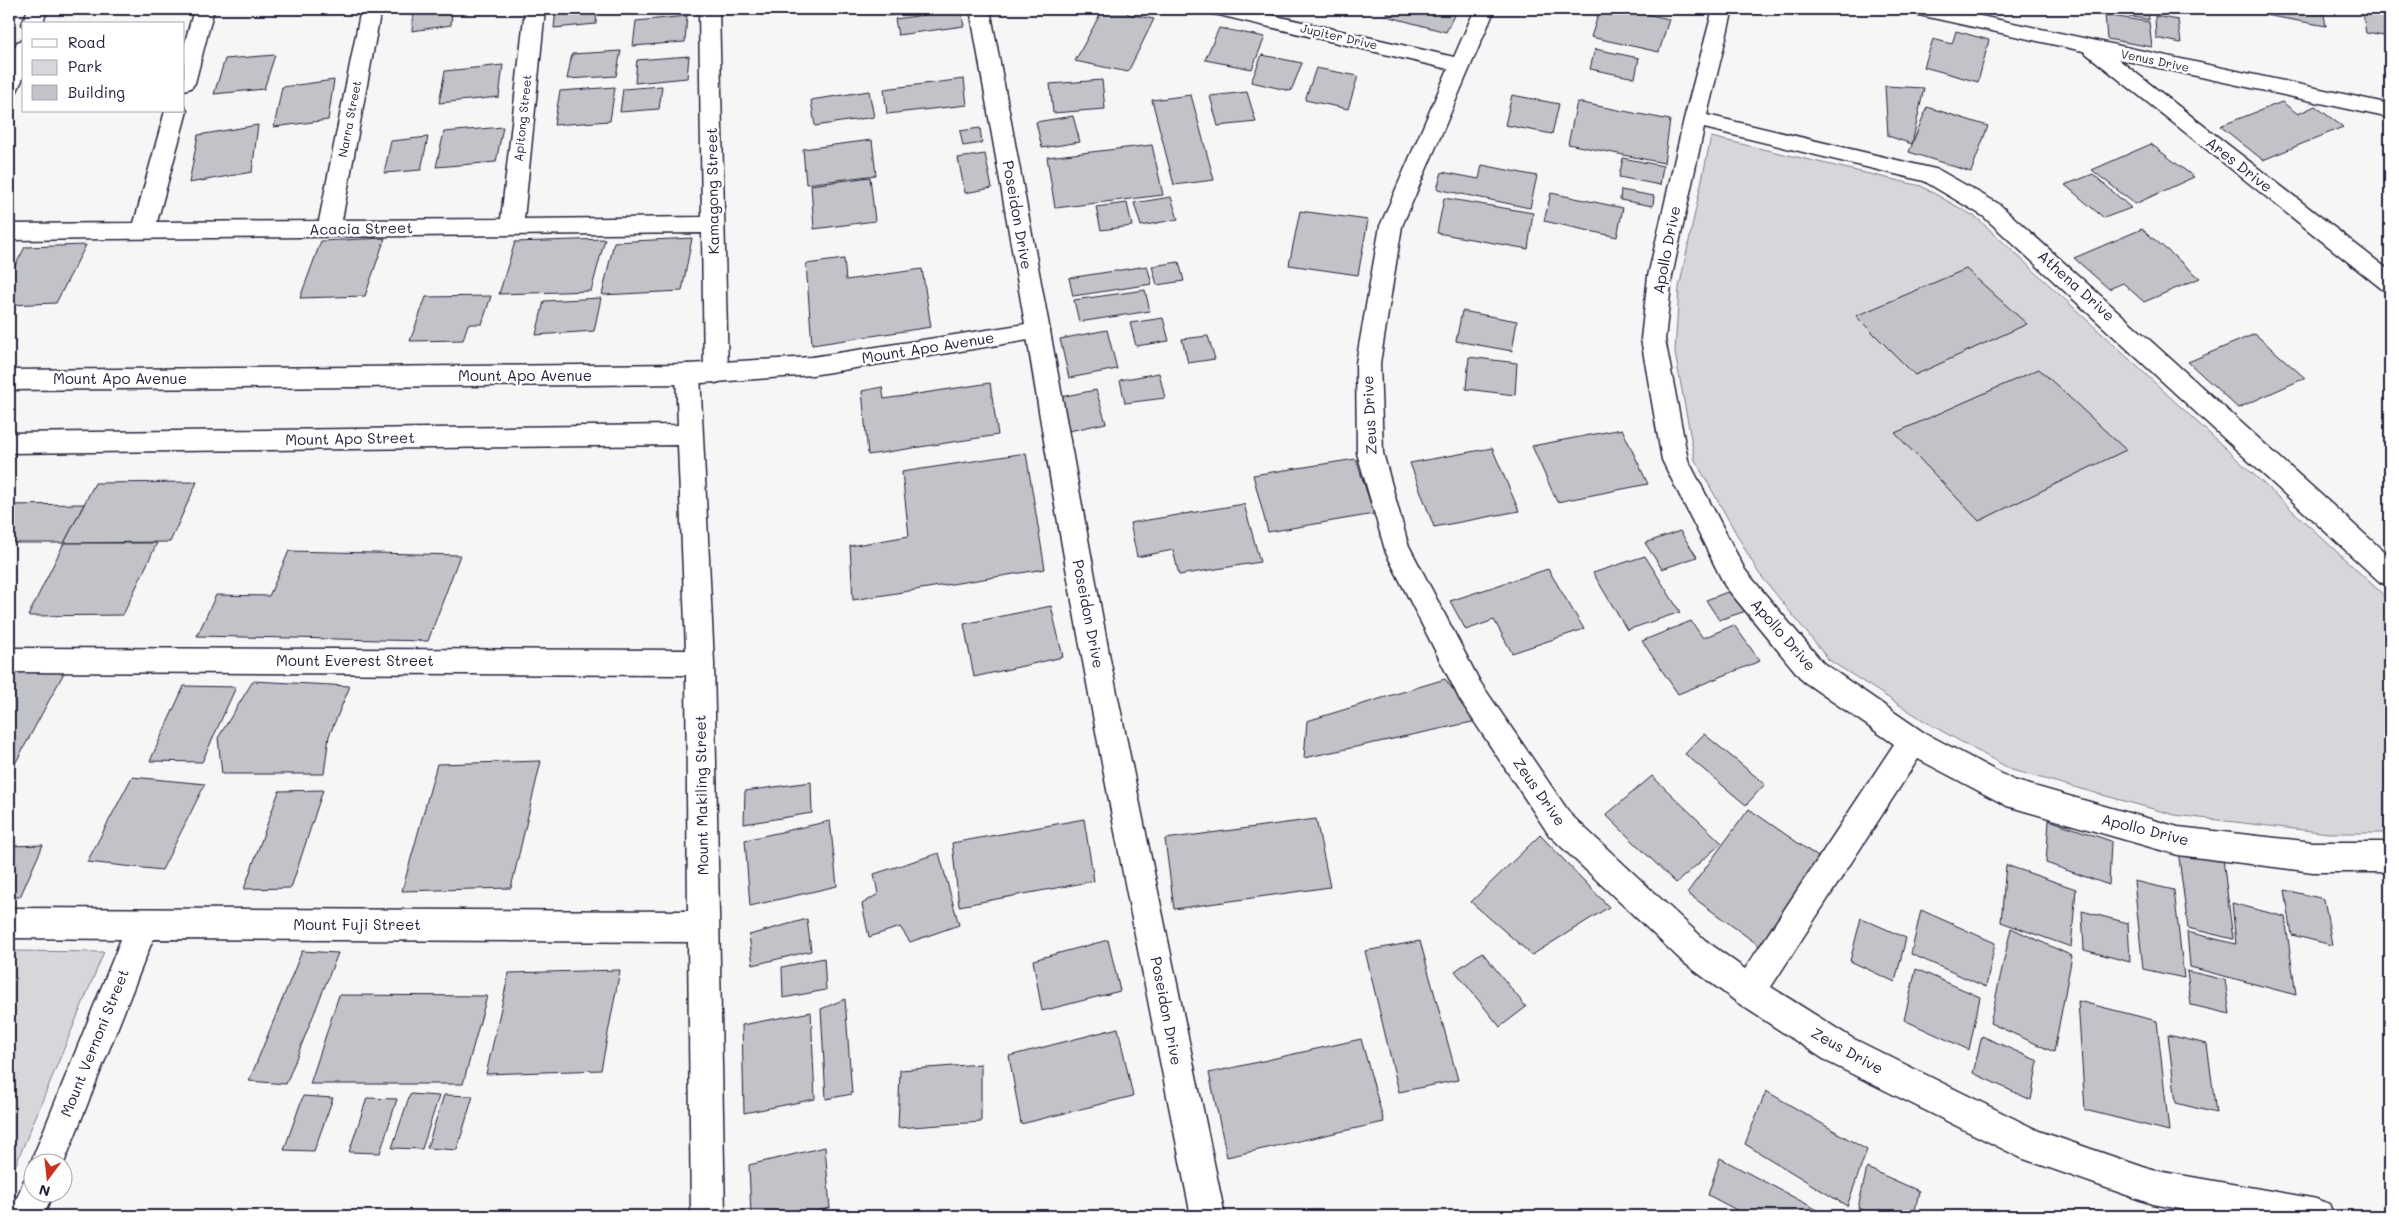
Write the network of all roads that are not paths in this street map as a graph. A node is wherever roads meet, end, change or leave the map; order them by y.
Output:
1 (38, 9) edge
2 (204, 9) edge
3 (370, 9) edge
4 (535, 9) edge
5 (709, 9) edge
6 (980, 9) edge
7 (1219, 9) edge
8 (1484, 9) edge
9 (1723, 9) edge
10 (1919, 9) edge
11 (33, 22) edge
12 (2088, 46) junction
13 (22, 52) edge
14 (1459, 65) junction
15 (185, 79) edge
16 (9, 88) edge
17 (2390, 111) edge
18 (176, 112) edge
19 (1695, 119) junction
20 (713, 225) junction
21 (512, 227) junction
22 (329, 229) junction
23 (143, 231) junction
24 (9, 232) edge
25 (2390, 283) edge
26 (1038, 331) junction
27 (702, 374) junction
28 (9, 380) edge
29 (692, 435) junction
30 (9, 443) edge
31 (2390, 574) edge
32 (9, 660) edge
33 (700, 663) junction
34 (1913, 741) junction
35 (2390, 858) edge
36 (9, 924) edge
37 (143, 924) junction
38 (704, 927) junction
39 (1748, 992) junction
40 (52, 1152) edge
41 (32, 1202) edge
42 (26, 1216) edge
43 (708, 1216) edge
44 (1208, 1216) edge
45 (2317, 1216) edge

1 - 11 street
2 - 15 street
3 - 22 street, Narra Street
4 - 21 street, Apitong Street
5 - 20 street, Kamagong Street
6 - 26 street, Poseidon Drive
7 - 14 street, Jupiter Drive
8 - 14 street, Zeus Drive
9 - 19 street, Apollo Drive
10 - 12 street, Venus Drive
12 - 17 street, Venus Drive
12 - 25 street, Ares Drive
13 - 16 street
14 - 39 street, Zeus Drive
18 - 23 street
19 - 31 street, Athena Drive
19 - 34 street, Apollo Drive
20 - 21 street, Acacia Street
20 - 27 street, Kamagong Street
21 - 22 street, Acacia Street
22 - 23 street, Acacia Street
23 - 24 street, Acacia Street
26 - 27 street, Mount Apo Avenue
26 - 44 street, Poseidon Drive
27 - 28 street, Mount Apo Avenue
27 - 29 street, Mount Makiling Street
29 - 30 street, Mount Apo Street
29 - 33 street, Mount Makiling Street
32 - 33 street, Mount Everest Street
33 - 38 street, Mount Makiling Street
34 - 35 street, Apollo Drive
34 - 39 street
36 - 37 street, Mount Fuji Street
37 - 38 street, Mount Fuji Street
37 - 40 street, Mount Vernoni Street
38 - 43 street, Mount Makiling Street
39 - 45 street, Zeus Drive
41 - 42 street

